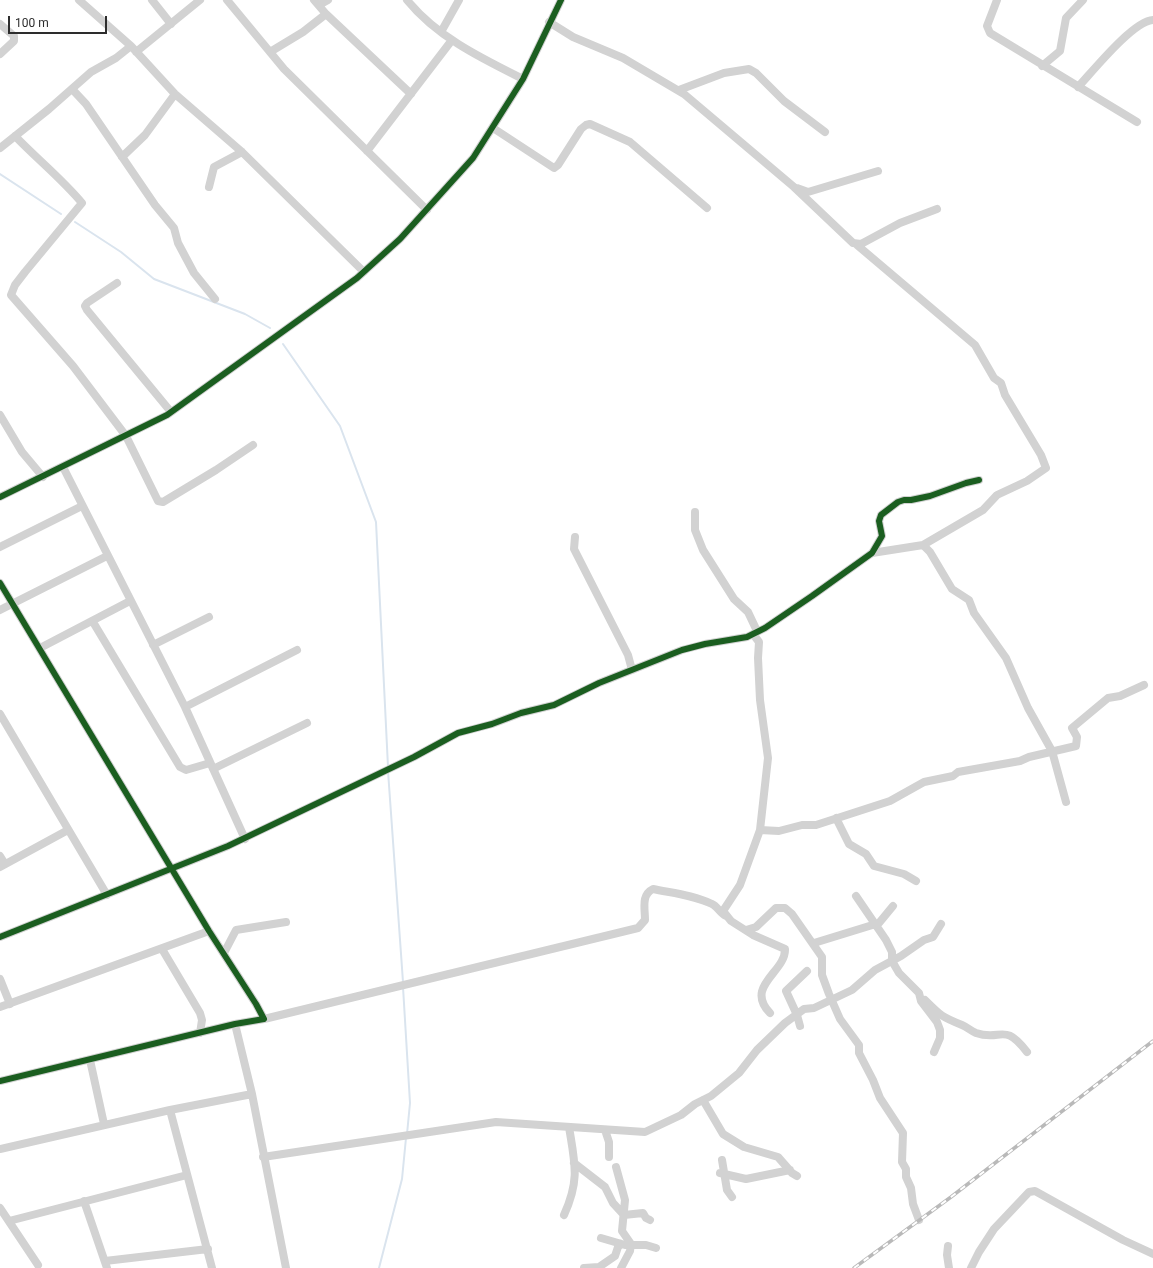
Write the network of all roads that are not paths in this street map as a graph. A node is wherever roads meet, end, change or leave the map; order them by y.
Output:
1 (78, 0) edge
2 (152, 0) edge
3 (200, 0) edge
4 (227, 0) edge
5 (328, 0) edge
6 (407, 0) edge
7 (459, 0) edge
8 (561, 0) edge
9 (996, 0) edge
10 (1083, 0) edge
11 (316, 3) edge
12 (326, 14) junction
13 (1153, 20) edge
14 (549, 22) junction
15 (0, 24) edge
16 (171, 24) junction
17 (441, 32) junction
18 (452, 40) junction
19 (133, 49) junction
20 (270, 52) junction
21 (0, 54) edge
22 (1042, 66) junction
23 (523, 79) junction
24 (1078, 87) junction
25 (72, 89) junction
26 (679, 90) junction
27 (175, 94) junction
28 (411, 94) junction
29 (1137, 122) dead end
30 (493, 128) junction
31 (824, 132) dead end
32 (15, 136) junction
33 (0, 148) edge
34 (367, 151) junction
35 (242, 152) junction
36 (122, 157) junction
37 (878, 171) dead end
38 (209, 187) dead end
39 (794, 187) junction
40 (707, 208) dead end
41 (937, 209) dead end
42 (428, 210) junction
43 (857, 244) junction
44 (364, 272) junction
45 (117, 283) dead end
46 (215, 299) dead end
47 (171, 412) junction
48 (0, 415) edge
49 (4, 427) edge
50 (126, 436) junction
51 (253, 444) dead end
52 (63, 468) junction
53 (43, 477) junction
54 (979, 480) dead end
55 (0, 497) edge
56 (82, 506) junction
57 (695, 512) dead end
58 (575, 536) dead end
59 (923, 545) junction
60 (0, 547) edge
61 (872, 553) junction
62 (107, 556) junction
63 (0, 584) edge
64 (130, 601) junction
65 (13, 604) junction
66 (0, 610) edge
67 (209, 617) dead end
68 (93, 622) junction
69 (755, 632) junction
70 (153, 645) junction
71 (40, 648) junction
72 (297, 650) dead end
73 (632, 670) junction
74 (1144, 685) dead end
75 (185, 707) junction
76 (0, 714) edge
77 (307, 723) dead end
78 (1052, 751) junction
79 (212, 766) junction
80 (1066, 802) dead end
81 (836, 818) junction
82 (68, 830) junction
83 (760, 830) junction
84 (245, 839) junction
85 (0, 856) edge
86 (2, 866) edge
87 (172, 868) junction
88 (916, 881) dead end
89 (107, 895) junction
90 (856, 896) dead end
91 (893, 906) dead end
92 (726, 916) junction
93 (286, 922) dead end
94 (875, 924) junction
95 (942, 924) dead end
96 (746, 930) junction
97 (209, 931) junction
98 (0, 937) edge
99 (814, 943) junction
100 (162, 948) junction
101 (224, 953) junction
102 (892, 961) junction
103 (807, 971) dead end
104 (0, 979) edge
105 (919, 993) junction
106 (832, 999) junction
107 (10, 1004) junction
108 (0, 1008) edge
109 (770, 1012) dead end
110 (798, 1015) junction
111 (264, 1019) junction
112 (235, 1024) junction
113 (800, 1026) dead end
114 (200, 1033) junction
115 (934, 1052) dead end
116 (1027, 1052) dead end
117 (90, 1060) junction
118 (0, 1081) edge
119 (252, 1094) junction
120 (703, 1100) junction
121 (170, 1110) junction
122 (104, 1124) junction
123 (569, 1127) junction
124 (605, 1130) junction
125 (0, 1148) edge
126 (609, 1156) dead end
127 (263, 1157) junction
128 (722, 1160) dead end
129 (574, 1162) junction
130 (616, 1167) dead end
131 (790, 1170) junction
132 (722, 1174) junction
133 (187, 1175) junction
134 (797, 1176) dead end
135 (732, 1197) dead end
136 (84, 1201) junction
137 (0, 1208) edge
138 (624, 1215) junction
139 (564, 1216) dead end
140 (650, 1220) dead end
141 (919, 1220) dead end
142 (9, 1221) junction
143 (601, 1238) dead end
144 (621, 1244) junction
145 (631, 1244) junction
146 (948, 1246) dead end
147 (656, 1248) dead end
148 (208, 1249) junction
149 (1153, 1254) edge
150 (38, 1265) dead end
151 (106, 1265) edge
152 (212, 1268) edge
153 (286, 1268) edge
154 (584, 1268) edge
155 (621, 1268) edge
156 (949, 1268) edge
157 (971, 1268) edge

1 - 19 street
2 - 16 street
3 - 16 street
4 - 20 street
5 - 11 street
6 - 17 street
7 - 17 street
8 - 14 street
9 - 22 street
10 - 22 street
11 - 12 street
12 - 20 street
12 - 28 street
13 - 24 street
14 - 23 street
14 - 26 street
15 - 21 street
16 - 19 street
17 - 18 street
18 - 23 street
18 - 28 street
19 - 25 street
19 - 27 street
20 - 34 street
22 - 24 street
23 - 30 street
24 - 29 street
25 - 32 street
25 - 36 street
26 - 31 street
26 - 39 street
27 - 35 street
27 - 36 street
28 - 34 street
30 - 40 street
30 - 42 street
32 - 33 street
32 - 50 street
34 - 42 street
35 - 38 street
35 - 44 street
36 - 46 street
37 - 39 street
39 - 43 street
41 - 43 street
42 - 44 street
43 - 59 street
44 - 47 street
45 - 47 street
47 - 50 street
48 - 49 street
49 - 53 street
50 - 51 street
50 - 52 street
52 - 53 street
52 - 56 street
53 - 55 street
54 - 61 street
56 - 60 street
56 - 62 street
57 - 69 street
58 - 73 street
59 - 61 street
59 - 78 street
61 - 69 street
62 - 64 street
62 - 65 street
63 - 65 street
64 - 68 street
64 - 70 street
65 - 66 street
65 - 71 street
67 - 70 street
68 - 71 street
68 - 79 street
69 - 73 street
69 - 83 street
70 - 75 street
71 - 87 street
72 - 75 street
73 - 84 street
74 - 78 street
75 - 79 street
76 - 82 street
77 - 79 street
78 - 80 street
78 - 81 street
79 - 84 street
81 - 83 street
81 - 88 street
82 - 86 street
82 - 89 street
83 - 92 street
84 - 87 street
85 - 86 street
87 - 89 street
87 - 97 street
89 - 98 street
90 - 94 street
91 - 94 street
92 - 96 street
92 - 111 street
93 - 101 street
94 - 99 street
94 - 102 street
95 - 102 street
96 - 99 street
96 - 109 street
97 - 100 street
97 - 101 street
99 - 106 street
100 - 107 street
100 - 114 street
101 - 111 street
102 - 105 street
102 - 106 street
103 - 110 street
104 - 107 street
105 - 115 street
105 - 116 street
106 - 110 street
106 - 141 street
107 - 108 street
110 - 113 street
110 - 120 street
111 - 112 street
112 - 114 street
112 - 119 street
114 - 117 street
117 - 118 street
117 - 122 street
119 - 121 street
119 - 127 street
120 - 124 street
120 - 131 street
121 - 122 street
121 - 133 street
122 - 125 street
123 - 124 street
123 - 127 street
123 - 129 street
124 - 126 street
127 - 153 street
128 - 132 street
129 - 138 street
129 - 139 street
130 - 138 street
131 - 132 street
131 - 134 street
132 - 135 street
133 - 136 street
133 - 148 street
136 - 142 street
136 - 151 street
137 - 142 street
138 - 140 street
138 - 145 street
142 - 150 street
143 - 144 street
144 - 145 street
144 - 154 street
145 - 147 street
145 - 155 street
146 - 156 street
148 - 151 street
148 - 152 street
149 - 157 street

